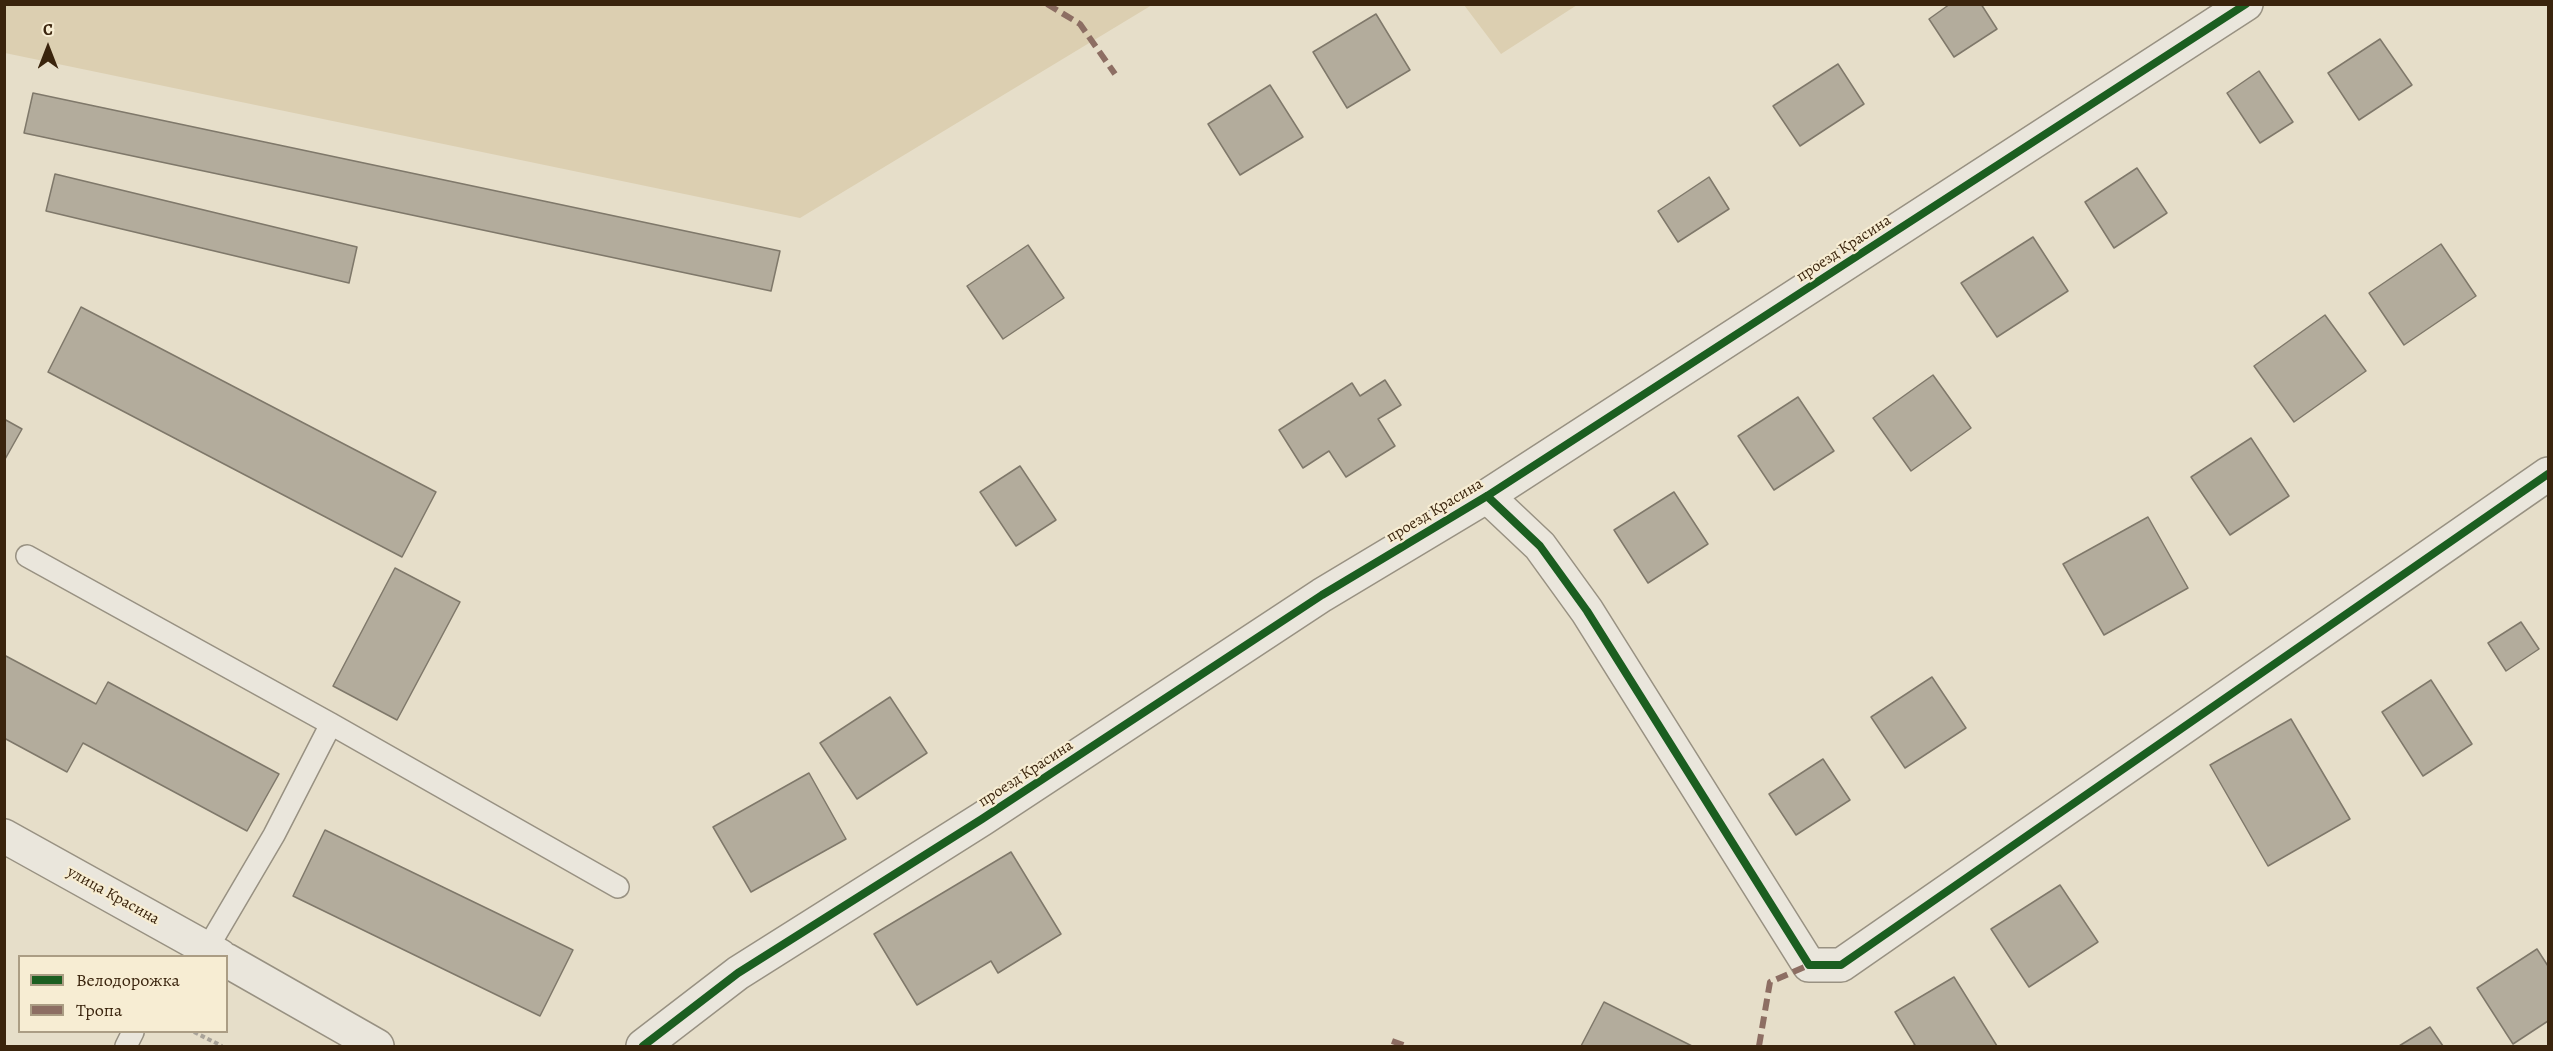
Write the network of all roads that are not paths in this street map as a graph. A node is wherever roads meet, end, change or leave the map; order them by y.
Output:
1 (2246, 4) edge
2 (2548, 474) edge
3 (1487, 496) junction
4 (27, 556) dead end
5 (331, 724) junction
6 (4, 836) edge
7 (618, 887) dead end
8 (218, 955) edge
9 (228, 961) edge
10 (133, 1033) edge
11 (126, 1047) edge
12 (377, 1047) edge
13 (643, 1047) edge

1 - 3 street, проезд Красина
2 - 3 street
3 - 13 street, проезд Красина
4 - 5 lane
5 - 7 lane
5 - 8 lane
6 - 8 street, улица Красина
9 - 12 street, улица Красина
10 - 11 lane

